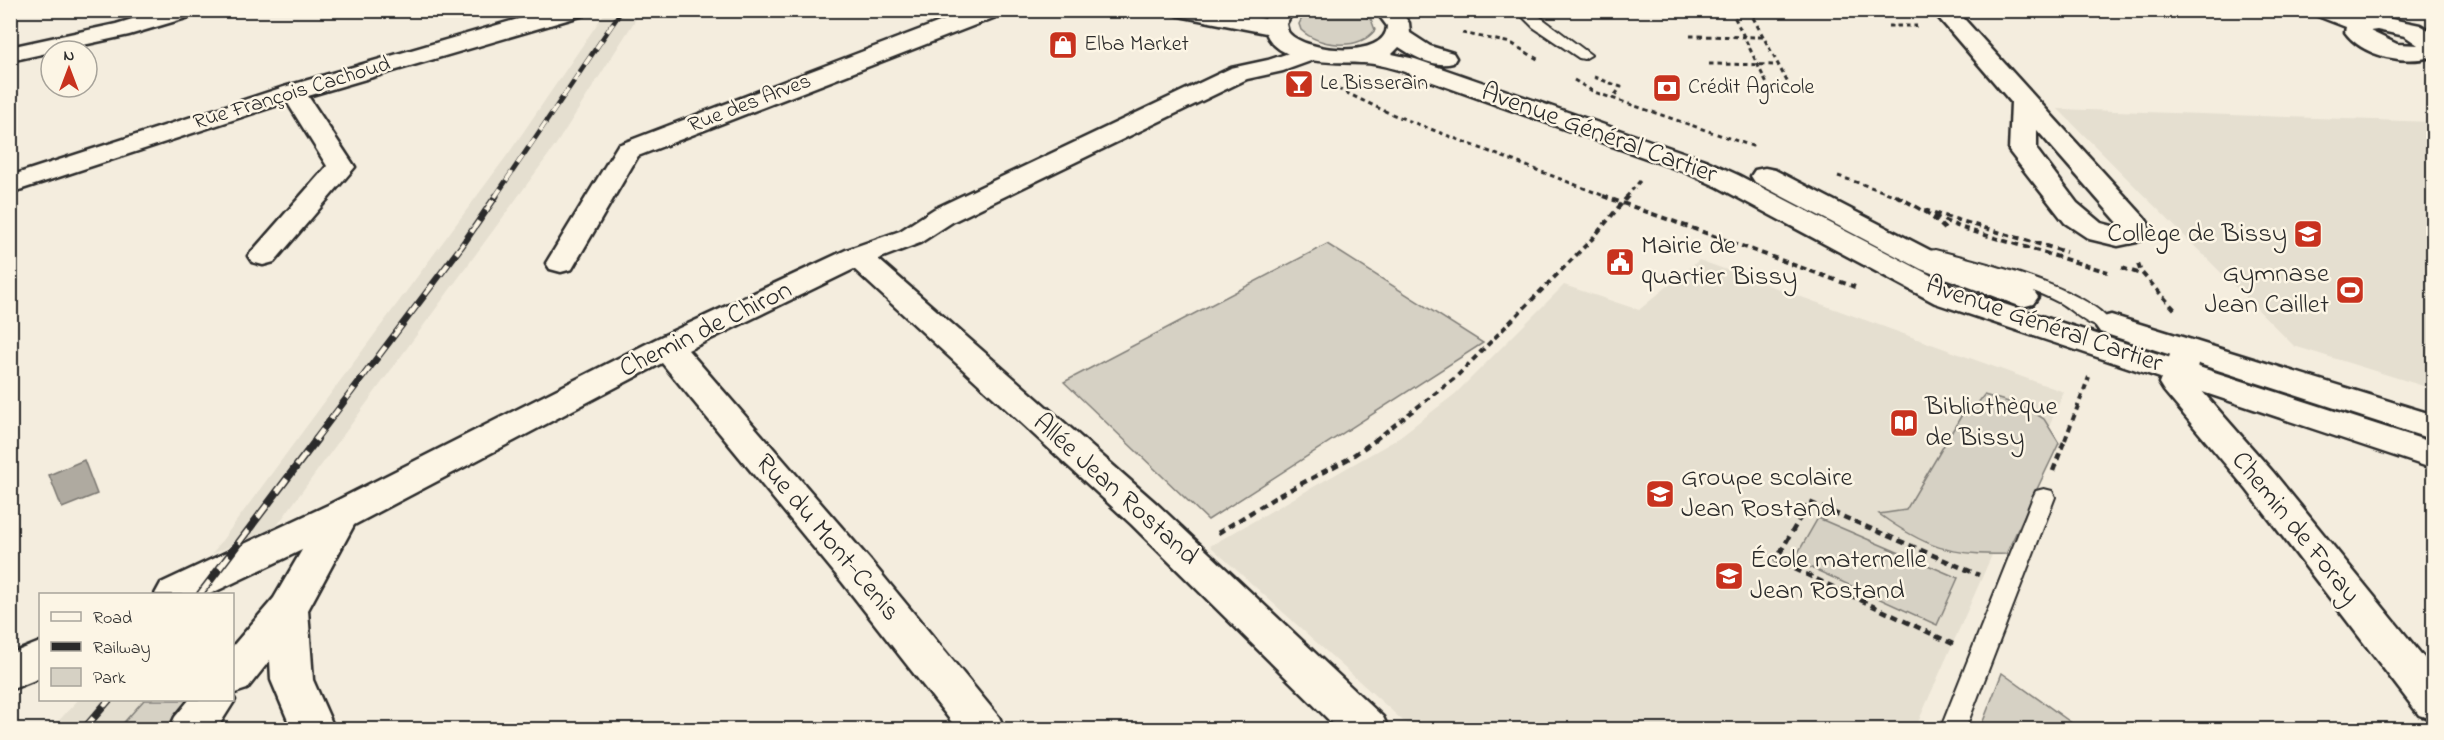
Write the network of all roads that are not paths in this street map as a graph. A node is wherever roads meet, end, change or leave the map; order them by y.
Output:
1 (188, 10) edge
2 (576, 10) edge
3 (993, 10) edge
4 (1184, 10) edge
5 (1386, 10) edge
6 (1522, 10) edge
7 (1943, 10) edge
8 (2323, 10) edge
9 (1279, 26) edge
10 (1397, 35) junction
11 (2432, 49) edge
12 (1310, 53) junction
13 (10, 54) edge
14 (1364, 55) junction
15 (1584, 55) road end
16 (1240, 73) junction
17 (293, 92) junction
18 (2024, 102) junction
19 (10, 185) edge
20 (1892, 242) junction
21 (263, 256) dead end
22 (857, 256) junction
23 (561, 263) dead end
24 (1922, 271) junction
25 (2105, 335) junction
26 (667, 347) junction
27 (2183, 361) junction
28 (2433, 428) edge
29 (2433, 456) edge
30 (2044, 497) road end
31 (341, 515) junction
32 (177, 593) edge
33 (288, 609) junction
34 (39, 659) edge
35 (10, 673) edge
36 (234, 675) edge
37 (212, 701) edge
38 (2433, 702) edge
39 (190, 729) edge
40 (314, 729) edge
41 (984, 729) edge
42 (1368, 729) edge
43 (1952, 729) edge

1 - 13 street
2 - 17 street, Rue François Cachoud
3 - 23 street, Rue des Arves
4 - 9 street
5 - 10 street
6 - 15 lane
7 - 18 street
8 - 11 street
9 - 12 street
9 - 16 street, Chemin de Chiron
10 - 14 street
10 - 20 street, Avenue Général Cartier
12 - 14 street
12 - 16 street, Chemin de Chiron
14 - 24 street, Avenue Général Cartier
16 - 22 street, Chemin de Chiron
17 - 19 street, Rue François Cachoud
17 - 21 street
18 - 18 street
20 - 24 street, Avenue Général Cartier
20 - 25 lane
22 - 26 street, Chemin de Chiron
22 - 42 street, Allée Jean Rostand
24 - 25 street, Avenue Général Cartier
25 - 27 street, Avenue Général Cartier
26 - 31 street, Chemin de Chiron
26 - 41 street, Rue du Mont-Cenis
27 - 28 street, Avenue Général Cartier
27 - 29 street, Avenue Général Cartier
27 - 38 street, Chemin de Foray
30 - 43 lane
31 - 32 street, Chemin de Chiron
31 - 33 street
33 - 36 street
33 - 40 street
34 - 35 street
37 - 39 street

